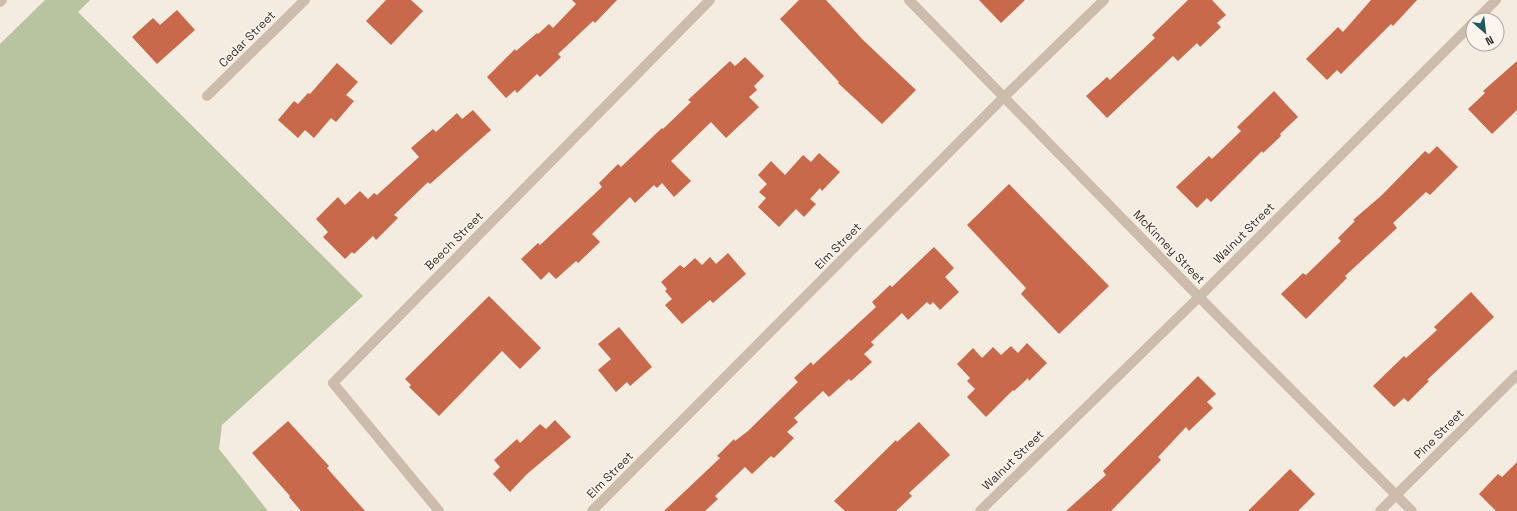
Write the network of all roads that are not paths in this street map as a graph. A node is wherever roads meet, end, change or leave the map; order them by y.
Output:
1 (305, 0) edge
2 (710, 0) edge
3 (909, 0) edge
4 (1104, 0) edge
5 (1496, 0) edge
6 (1484, 12) edge
7 (1465, 31) edge
8 (207, 96) dead end
9 (1004, 98) junction
10 (1199, 297) junction
11 (1517, 374) edge
12 (1396, 495) junction
13 (439, 511) edge
14 (592, 511) edge
15 (980, 511) edge
16 (1380, 511) edge
17 (1412, 511) edge

1 - 8 street, Cedar Street
2 - 13 street, Beech Street
3 - 9 street, McKinney Street
4 - 9 street, Elm Street
5 - 6 street
7 - 10 street, Walnut Street
9 - 10 street, McKinney Street
9 - 14 street, Elm Street
10 - 12 street, McKinney Street
10 - 15 street, Walnut Street
11 - 12 street, Pine Street
12 - 16 street, Pine Street
12 - 17 street, McKinney Street

